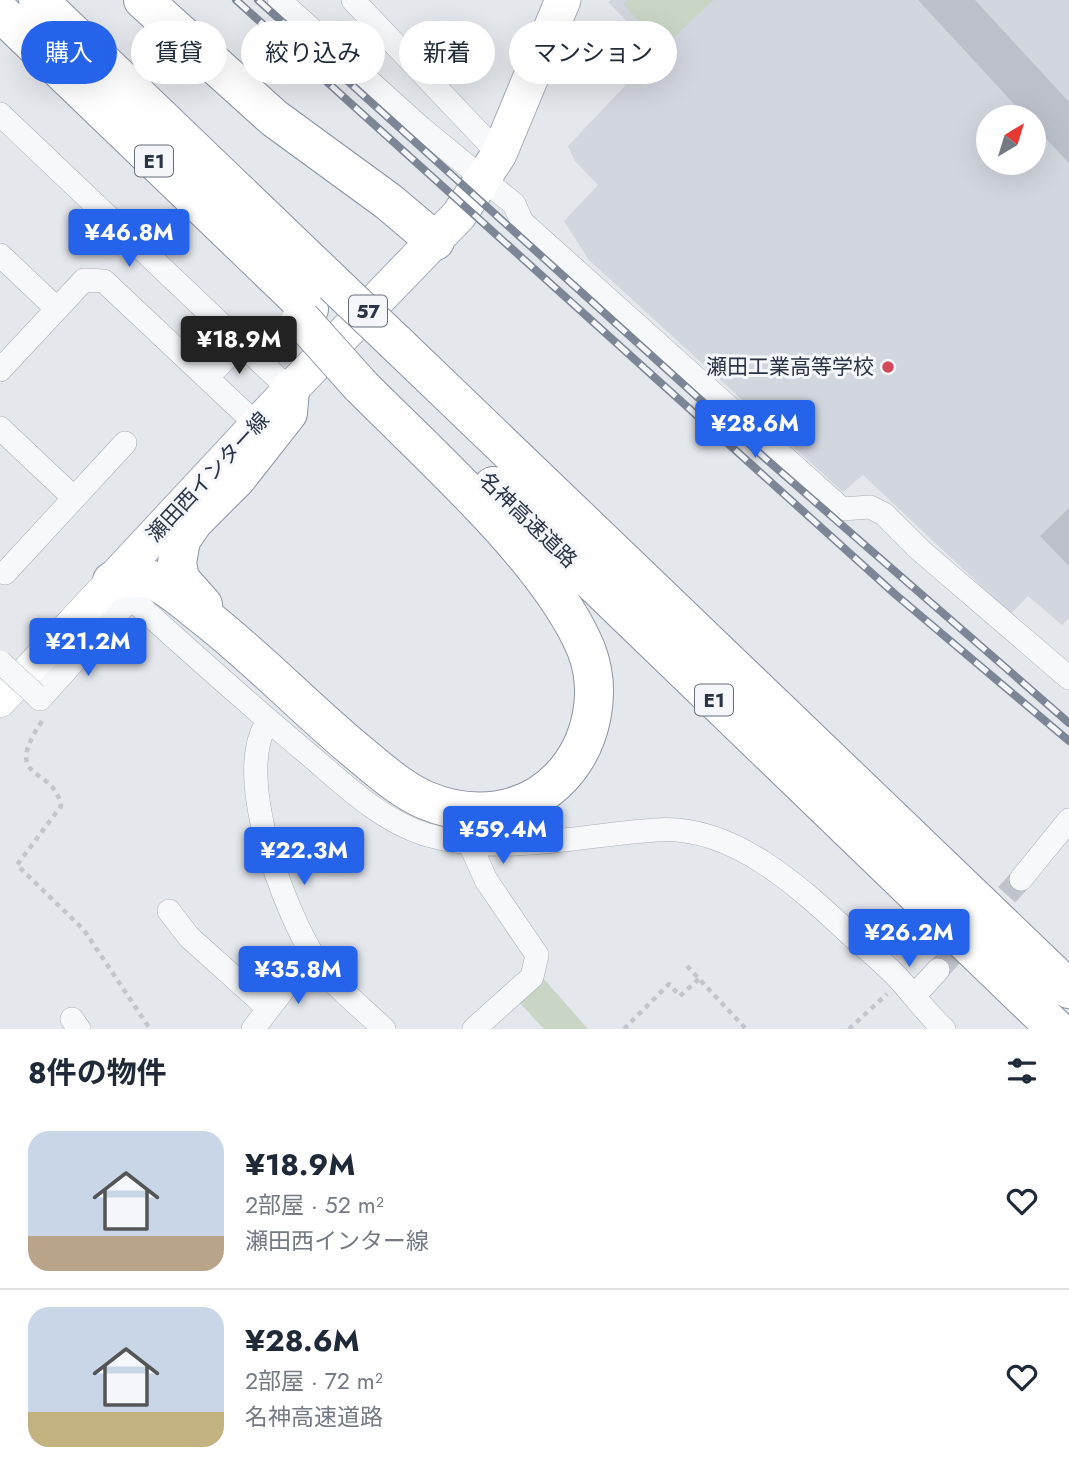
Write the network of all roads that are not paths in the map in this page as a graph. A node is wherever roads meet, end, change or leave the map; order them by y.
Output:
1 (38, 0) edge
2 (143, 0) edge
3 (279, 0) edge
4 (353, 0) edge
5 (563, 0) edge
6 (0, 12) edge
7 (0, 114) edge
8 (492, 167) junction
9 (435, 241) junction
10 (0, 255) edge
11 (315, 304) junction
12 (57, 309) junction
13 (239, 344) junction
14 (376, 366) junction
15 (0, 370) edge
16 (207, 378) junction
17 (290, 390) junction
18 (257, 425) junction
19 (0, 428) edge
20 (125, 443) dead end
21 (74, 498) junction
22 (5, 573) dead end
23 (122, 590) junction
24 (231, 637) junction
25 (0, 662) edge
26 (1069, 678) edge
27 (0, 701) edge
28 (268, 721) junction
29 (1069, 820) edge
30 (470, 844) junction
31 (1021, 879) tunnel mouth
32 (169, 911) dead end
33 (314, 957) junction
34 (938, 970) tunnel mouth
35 (907, 989) junction
36 (1069, 989) edge
37 (268, 1008) junction
38 (253, 1029) edge
39 (384, 1029) edge
40 (474, 1029) edge
41 (944, 1029) edge
42 (1056, 1029) edge

1 - 11 highway, 名神高速道路 / E1
2 - 9 highway
3 - 8 street
4 - 8 street
5 - 8 main road, 瀬田西インター線 / 57
6 - 11 highway, 名神高速道路 / E1
7 - 13 street
8 - 9 main road, 瀬田西インター線 / 57
8 - 26 street
9 - 17 main road, 瀬田西インター線 / 57
10 - 12 street
11 - 14 highway, 名神高速道路 / E1
12 - 15 street
12 - 16 street
13 - 16 street
13 - 17 street
14 - 24 highway
14 - 36 highway, 名神高速道路 / E1
14 - 42 highway, 名神高速道路 / E1
16 - 18 street
17 - 18 main road, 瀬田西インター線 / 57
17 - 24 highway
18 - 23 main road, 瀬田西インター線 / 57
19 - 21 street
20 - 21 street
21 - 22 street
23 - 24 highway
23 - 25 street, bridge
23 - 27 street
23 - 28 street
28 - 30 street
28 - 33 street
29 - 31 street
30 - 35 street
30 - 40 street
32 - 37 street
33 - 37 street
33 - 39 street
34 - 35 street
35 - 41 street
37 - 38 street

